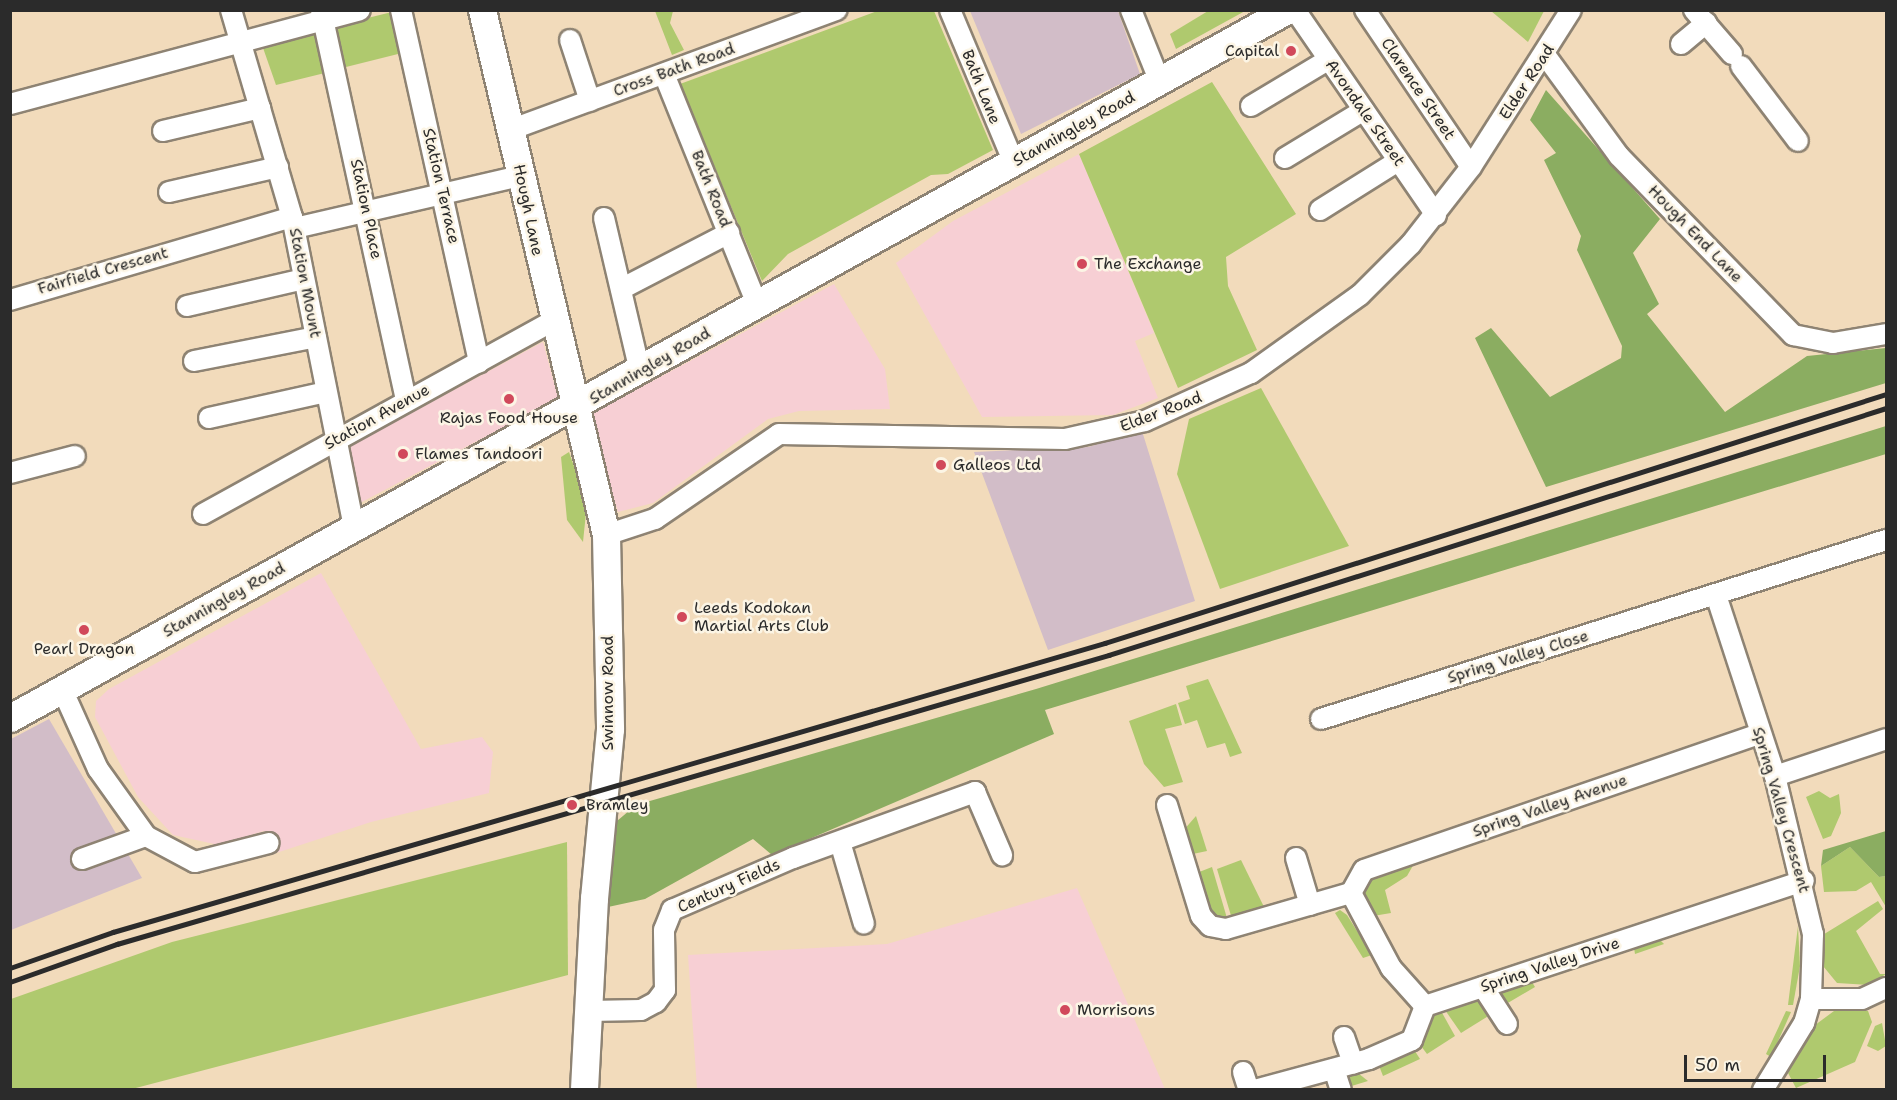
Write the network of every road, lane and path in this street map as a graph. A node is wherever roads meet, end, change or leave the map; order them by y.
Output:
1 (231, 10) edge
2 (360, 10) edge
3 (401, 10) edge
4 (482, 10) edge
5 (837, 10) edge
6 (950, 10) edge
7 (1131, 10) edge
8 (1287, 10) edge
9 (1295, 10) edge
10 (1365, 10) edge
11 (1571, 10) edge
12 (322, 15) edge
13 (1700, 17) edge
14 (570, 40) dead end
15 (241, 41) junction
16 (1682, 44) dead end
17 (1545, 54) junction
18 (1329, 60) junction
19 (664, 74) junction
20 (1161, 82) junction
21 (590, 101) junction
22 (10, 104) edge
23 (1251, 106) dead end
24 (260, 108) junction
25 (1364, 110) junction
26 (510, 130) junction
27 (162, 131) dead end
28 (1798, 141) dead end
29 (1285, 158) dead end
30 (1398, 161) junction
31 (1014, 163) junction
32 (278, 167) junction
33 (1471, 167) junction
34 (521, 176) junction
35 (169, 192) dead end
36 (442, 194) junction
37 (1320, 210) dead end
38 (366, 212) junction
39 (1436, 215) junction
40 (604, 218) dead end
41 (294, 222) junction
42 (729, 233) junction
43 (304, 279) junction
44 (621, 289) junction
45 (10, 300) edge
46 (758, 304) junction
47 (187, 306) dead end
48 (552, 321) junction
49 (1887, 334) edge
50 (316, 337) junction
51 (194, 361) dead end
52 (479, 362) junction
53 (640, 371) junction
54 (326, 392) junction
55 (406, 400) junction
56 (576, 408) junction
57 (209, 418) dead end
58 (335, 440) junction
59 (75, 456) dead end
60 (10, 473) edge
61 (203, 514) dead end
62 (354, 528) junction
63 (606, 535) junction
64 (1887, 540) edge
65 (1716, 595) junction
66 (62, 689) junction
67 (10, 718) edge
68 (1321, 719) dead end
69 (1760, 734) junction
70 (1887, 739) edge
71 (1775, 776) junction
72 (1167, 806) dead end
73 (146, 836) junction
74 (840, 842) junction
75 (269, 843) dead end
76 (1002, 855) dead end
77 (1296, 858) dead end
78 (82, 859) dead end
79 (1804, 881) junction
80 (1351, 893) junction
81 (1310, 905) junction
82 (864, 924) dead end
83 (1483, 987) junction
84 (1887, 988) edge
85 (1811, 999) junction
86 (1425, 1006) junction
87 (589, 1011) junction
88 (1507, 1024) dead end
89 (1344, 1037) dead end
90 (1343, 1066) junction
91 (584, 1089) edge
92 (1256, 1089) edge
93 (1341, 1089) edge
94 (1763, 1089) edge

1 - 15 street, Station Mount
2 - 12 street
3 - 36 street, Station Terrace
4 - 26 street, Hough Lane
5 - 19 street, Cross Bath Road
6 - 31 street, Bath Lane
7 - 20 street
8 - 20 street, Stanningley Road
9 - 18 street, Avondale Street
10 - 33 street, Clarence Street
11 - 17 street, Elder Road
12 - 15 street
12 - 38 street, Station Place
13 - 16 street
13 - 28 street
14 - 21 street
15 - 22 street
15 - 24 street, Station Mount
17 - 33 street, Elder Road
17 - 49 street, Hough End Lane
18 - 23 street
18 - 25 street, Avondale Street
19 - 21 street, Cross Bath Road
19 - 42 street, Bath Road
20 - 31 street, Stanningley Road
21 - 26 street, Cross Bath Road
24 - 27 street
24 - 32 street, Station Mount
25 - 29 street
25 - 30 street, Avondale Street
26 - 34 street, Hough Lane
30 - 37 street
30 - 39 street, Avondale Street
31 - 46 street, Stanningley Road
32 - 35 street
32 - 41 street, Station Mount
33 - 39 street, Elder Road
34 - 36 street, Fairfield Crescent
34 - 48 street, Hough Lane
36 - 38 street, Fairfield Crescent
36 - 52 street, Station Terrace
38 - 41 street, Fairfield Crescent
38 - 55 street, Station Place
39 - 63 street, Elder Road
40 - 44 street
41 - 43 street, Station Mount
41 - 45 street, Fairfield Crescent
42 - 44 street
42 - 46 street, Bath Road
43 - 47 street
43 - 50 street, Station Mount
44 - 53 street
46 - 53 street, Stanningley Road
48 - 52 street, Station Avenue
48 - 56 street, Hough Lane
50 - 51 street
50 - 54 street, Station Mount
52 - 55 street, Station Avenue
53 - 56 street, Stanningley Road
54 - 57 street
54 - 58 street, Station Mount
55 - 58 street, Station Avenue
56 - 62 street, Stanningley Road
56 - 63 street, Swinnow Road
58 - 61 street, Station Avenue
58 - 62 street, Station Mount
59 - 60 street
62 - 66 street, Stanningley Road
63 - 87 street, Swinnow Road
64 - 65 street, Spring Valley Close
65 - 68 street, Spring Valley Close
65 - 69 street, Spring Valley Crescent
66 - 67 street, Stanningley Road
66 - 73 street
69 - 71 street, Spring Valley Crescent
69 - 80 street, Spring Valley Avenue
70 - 71 street
71 - 79 street, Spring Valley Crescent
72 - 81 street
73 - 75 street
73 - 78 street
74 - 76 street, Century Fields
74 - 82 street
74 - 87 street, Century Fields
77 - 81 street
79 - 83 street, Spring Valley Drive
79 - 85 street, Spring Valley Crescent
80 - 81 street
80 - 86 street
83 - 86 street, Spring Valley Drive
83 - 88 street
84 - 85 street
85 - 94 street, Spring Valley Crescent
86 - 90 street
87 - 91 street, Swinnow Road
89 - 90 street
90 - 92 street
90 - 93 street

